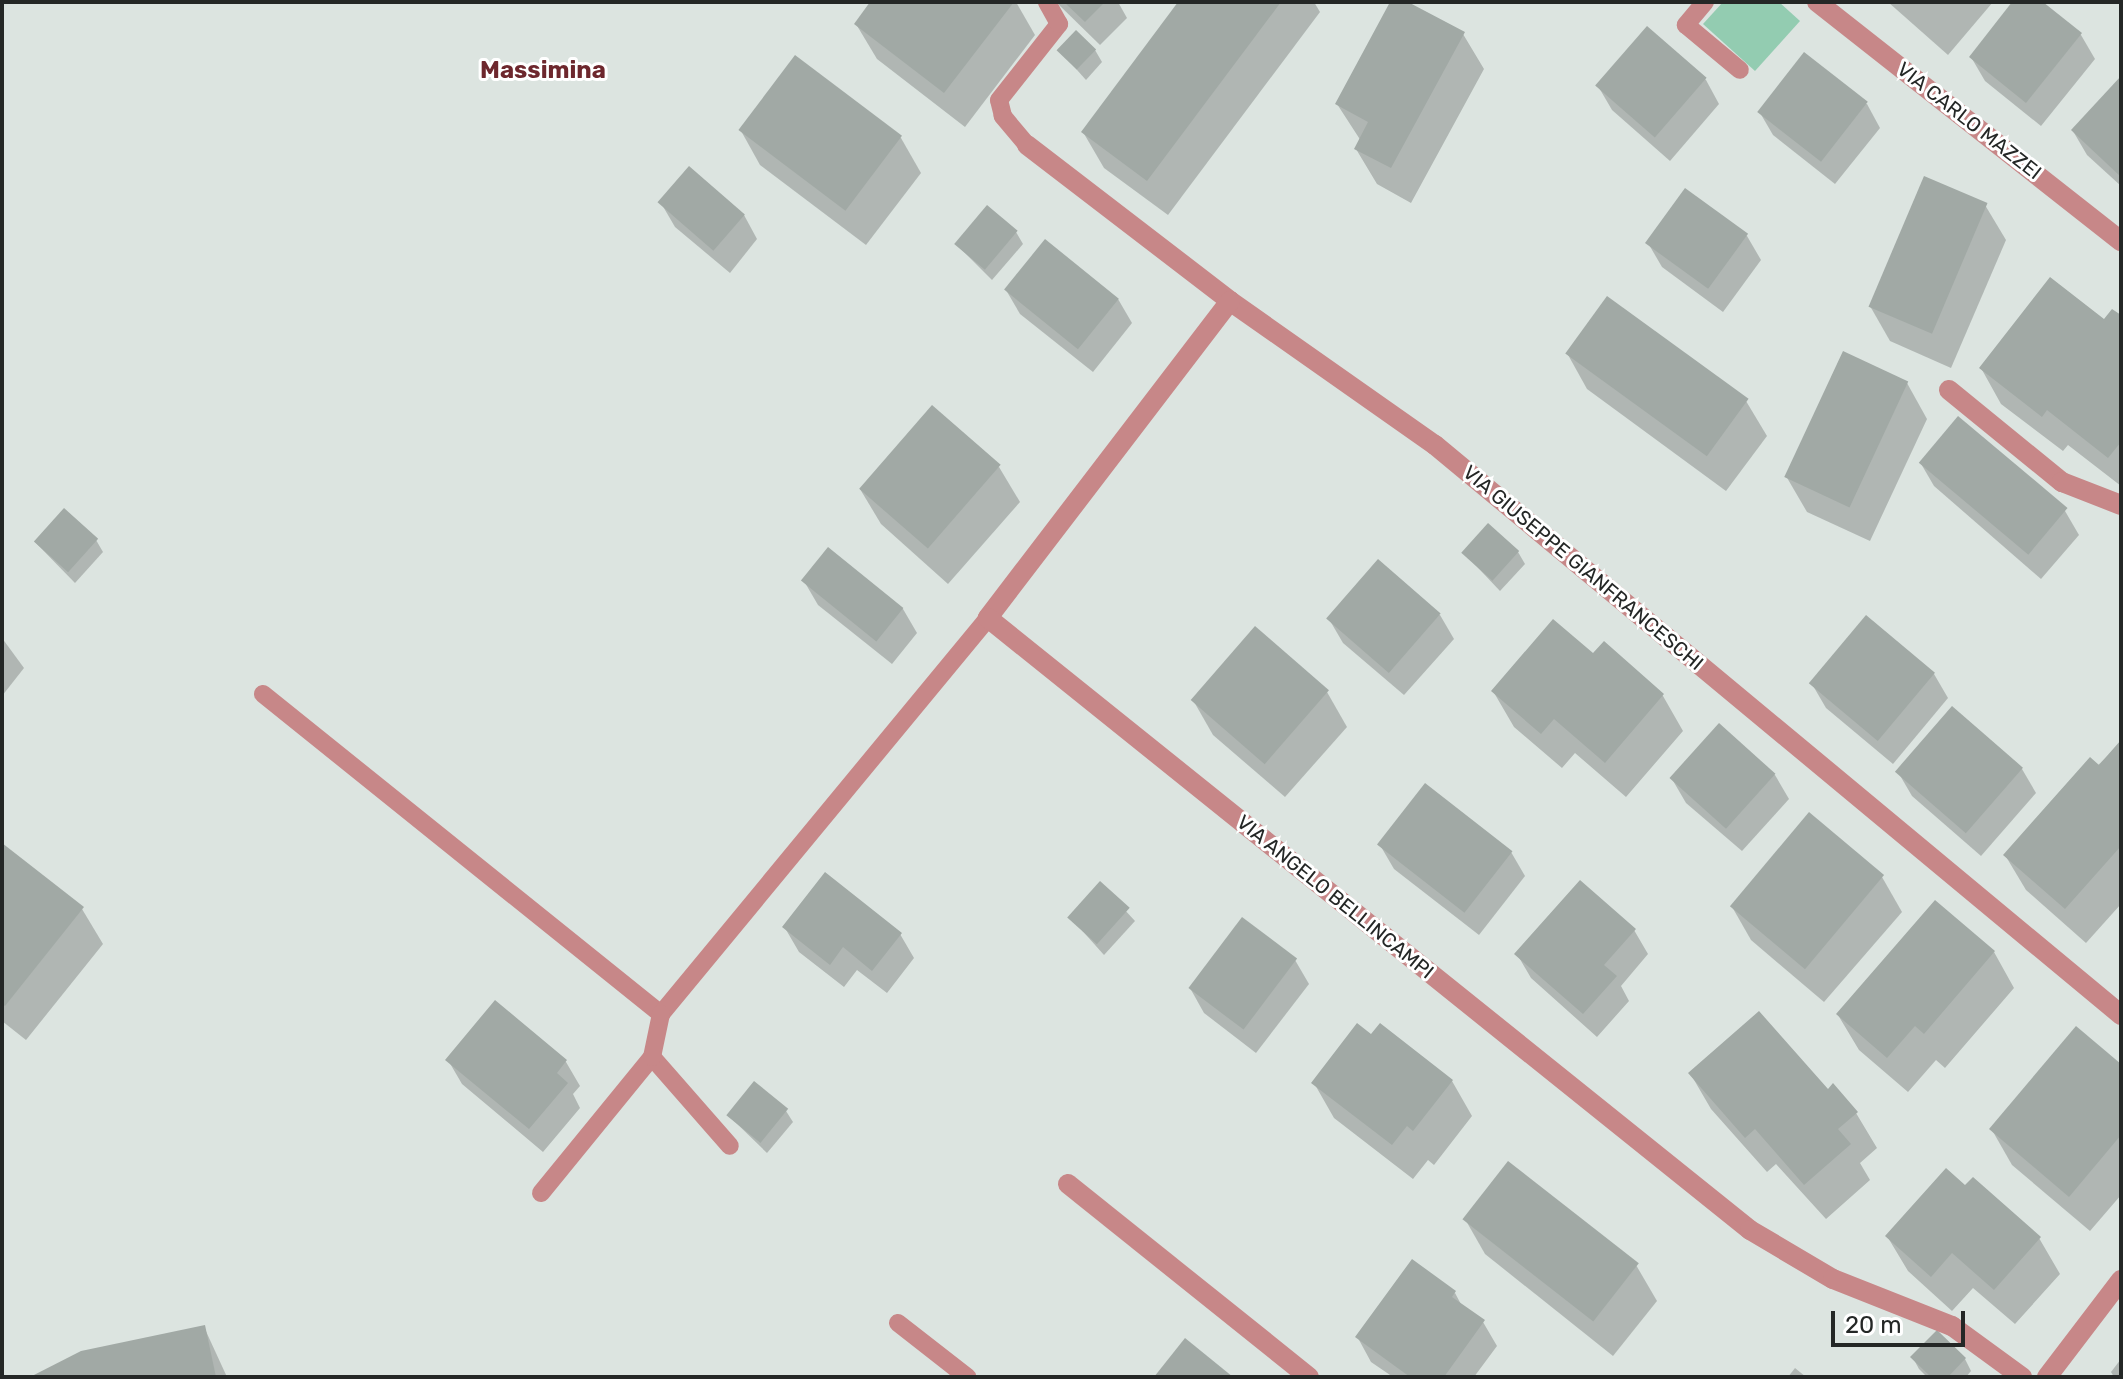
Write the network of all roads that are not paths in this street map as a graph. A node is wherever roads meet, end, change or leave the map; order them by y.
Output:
1 (1047, 2) edge
2 (1705, 2) edge
3 (1817, 2) edge
4 (1740, 70) dead end
5 (1027, 145) joint
6 (2121, 241) edge
7 (1230, 301) junction
8 (1949, 390) dead end
9 (2121, 505) edge
10 (988, 618) junction
11 (263, 694) dead end
12 (661, 1014) junction
13 (2121, 1015) edge
14 (652, 1057) junction
15 (730, 1146) dead end
16 (1068, 1184) dead end
17 (541, 1193) dead end
18 (2121, 1280) edge
19 (898, 1323) dead end
20 (967, 1377) edge
21 (1309, 1377) edge
22 (2022, 1377) edge
23 (2047, 1377) edge

1 - 5 lane
2 - 4 lane
3 - 6 street, VIA CARLO MAZZEI
5 - 7 street, VIA GIUSEPPE GIANFRANCESCHI
7 - 10 street
7 - 13 street, VIA GIUSEPPE GIANFRANCESCHI
8 - 9 street
10 - 12 lane
10 - 22 street, VIA ANGELO BELLINCAMPI
11 - 12 lane
12 - 14 lane
14 - 15 lane
14 - 17 lane
16 - 21 street
18 - 23 street
19 - 20 lane

